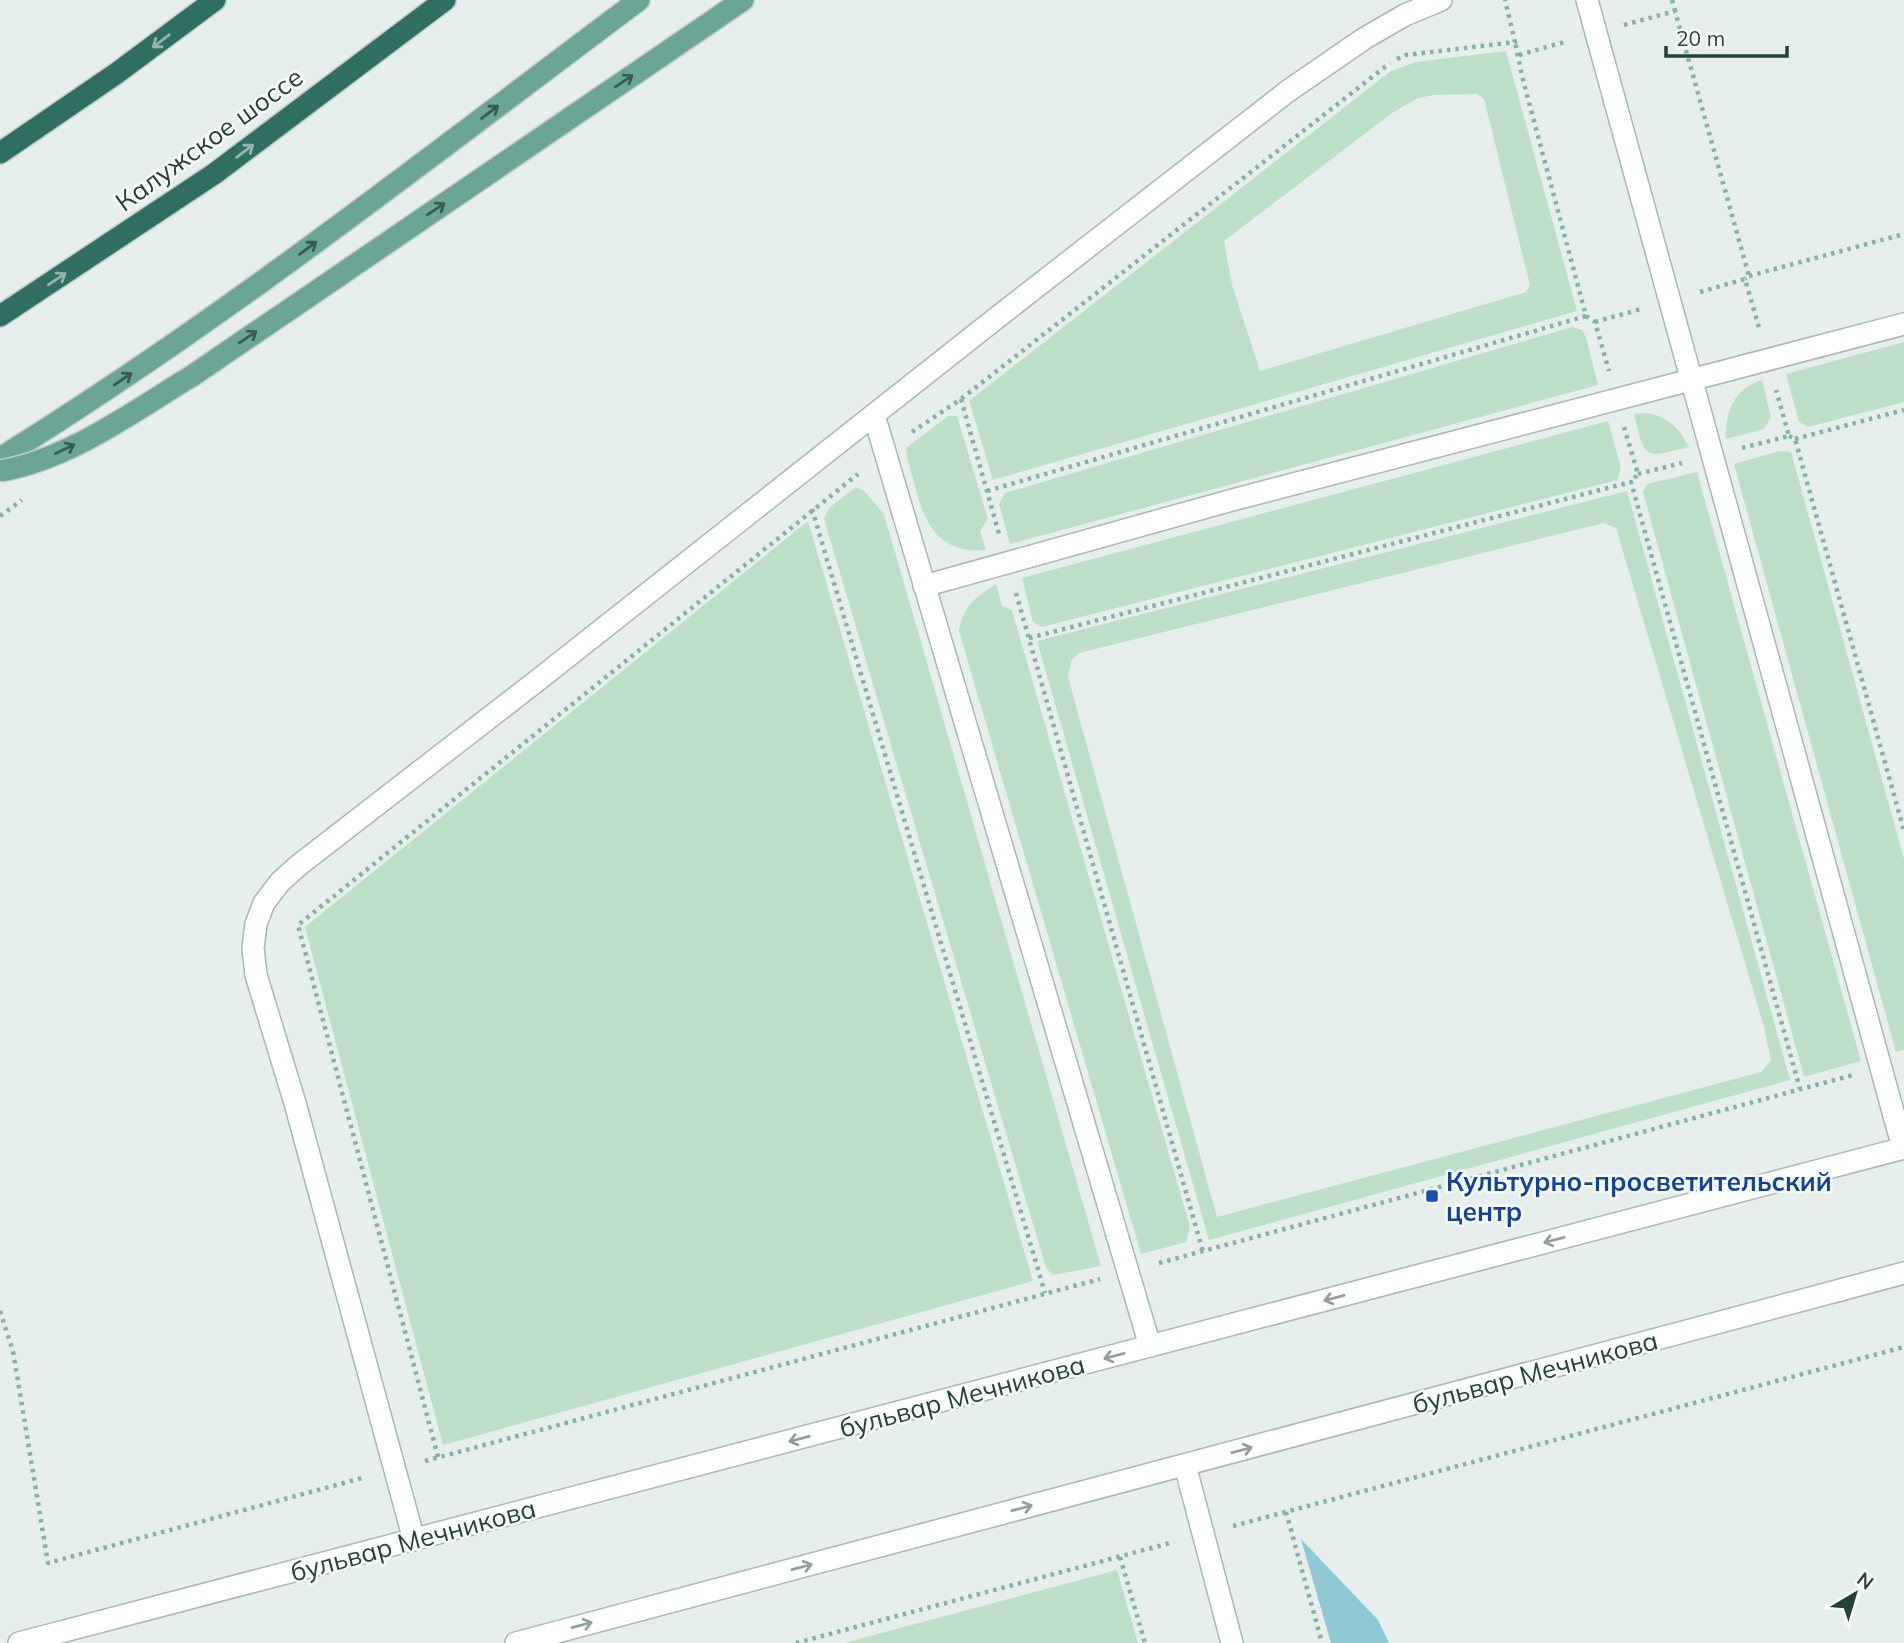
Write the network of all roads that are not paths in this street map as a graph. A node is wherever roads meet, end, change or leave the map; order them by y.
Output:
1 (215, 0) edge
2 (445, 0) edge
3 (639, 0) edge
4 (743, 0) edge
5 (1441, 0) edge
6 (1587, 0) edge
7 (0, 153) edge
8 (0, 316) edge
9 (1904, 324) edge
10 (1693, 380) junction
11 (874, 415) junction
12 (0, 458) edge
13 (0, 471) edge
14 (924, 586) junction
15 (1904, 1148) edge
16 (1904, 1273) edge
17 (1150, 1346) junction
18 (1185, 1465) junction
19 (414, 1540) junction
20 (19, 1643) edge
21 (516, 1643) edge
22 (1232, 1643) edge

1 -> 7 highway
8 -> 2 highway, Калужское шоссе
12 -> 3 main road
13 -> 4 main road, bridge
5 - 11 street
6 - 10 street
9 - 10 street
10 - 14 street
10 - 15 street
11 - 14 street
11 - 19 street
14 - 17 street
15 -> 17 street, бульвар Мечникова
18 -> 16 street, бульвар Мечникова
17 -> 19 street, бульвар Мечникова
21 -> 18 street, бульвар Мечникова
18 - 22 street
19 - 20 street, бульвар Мечникова

